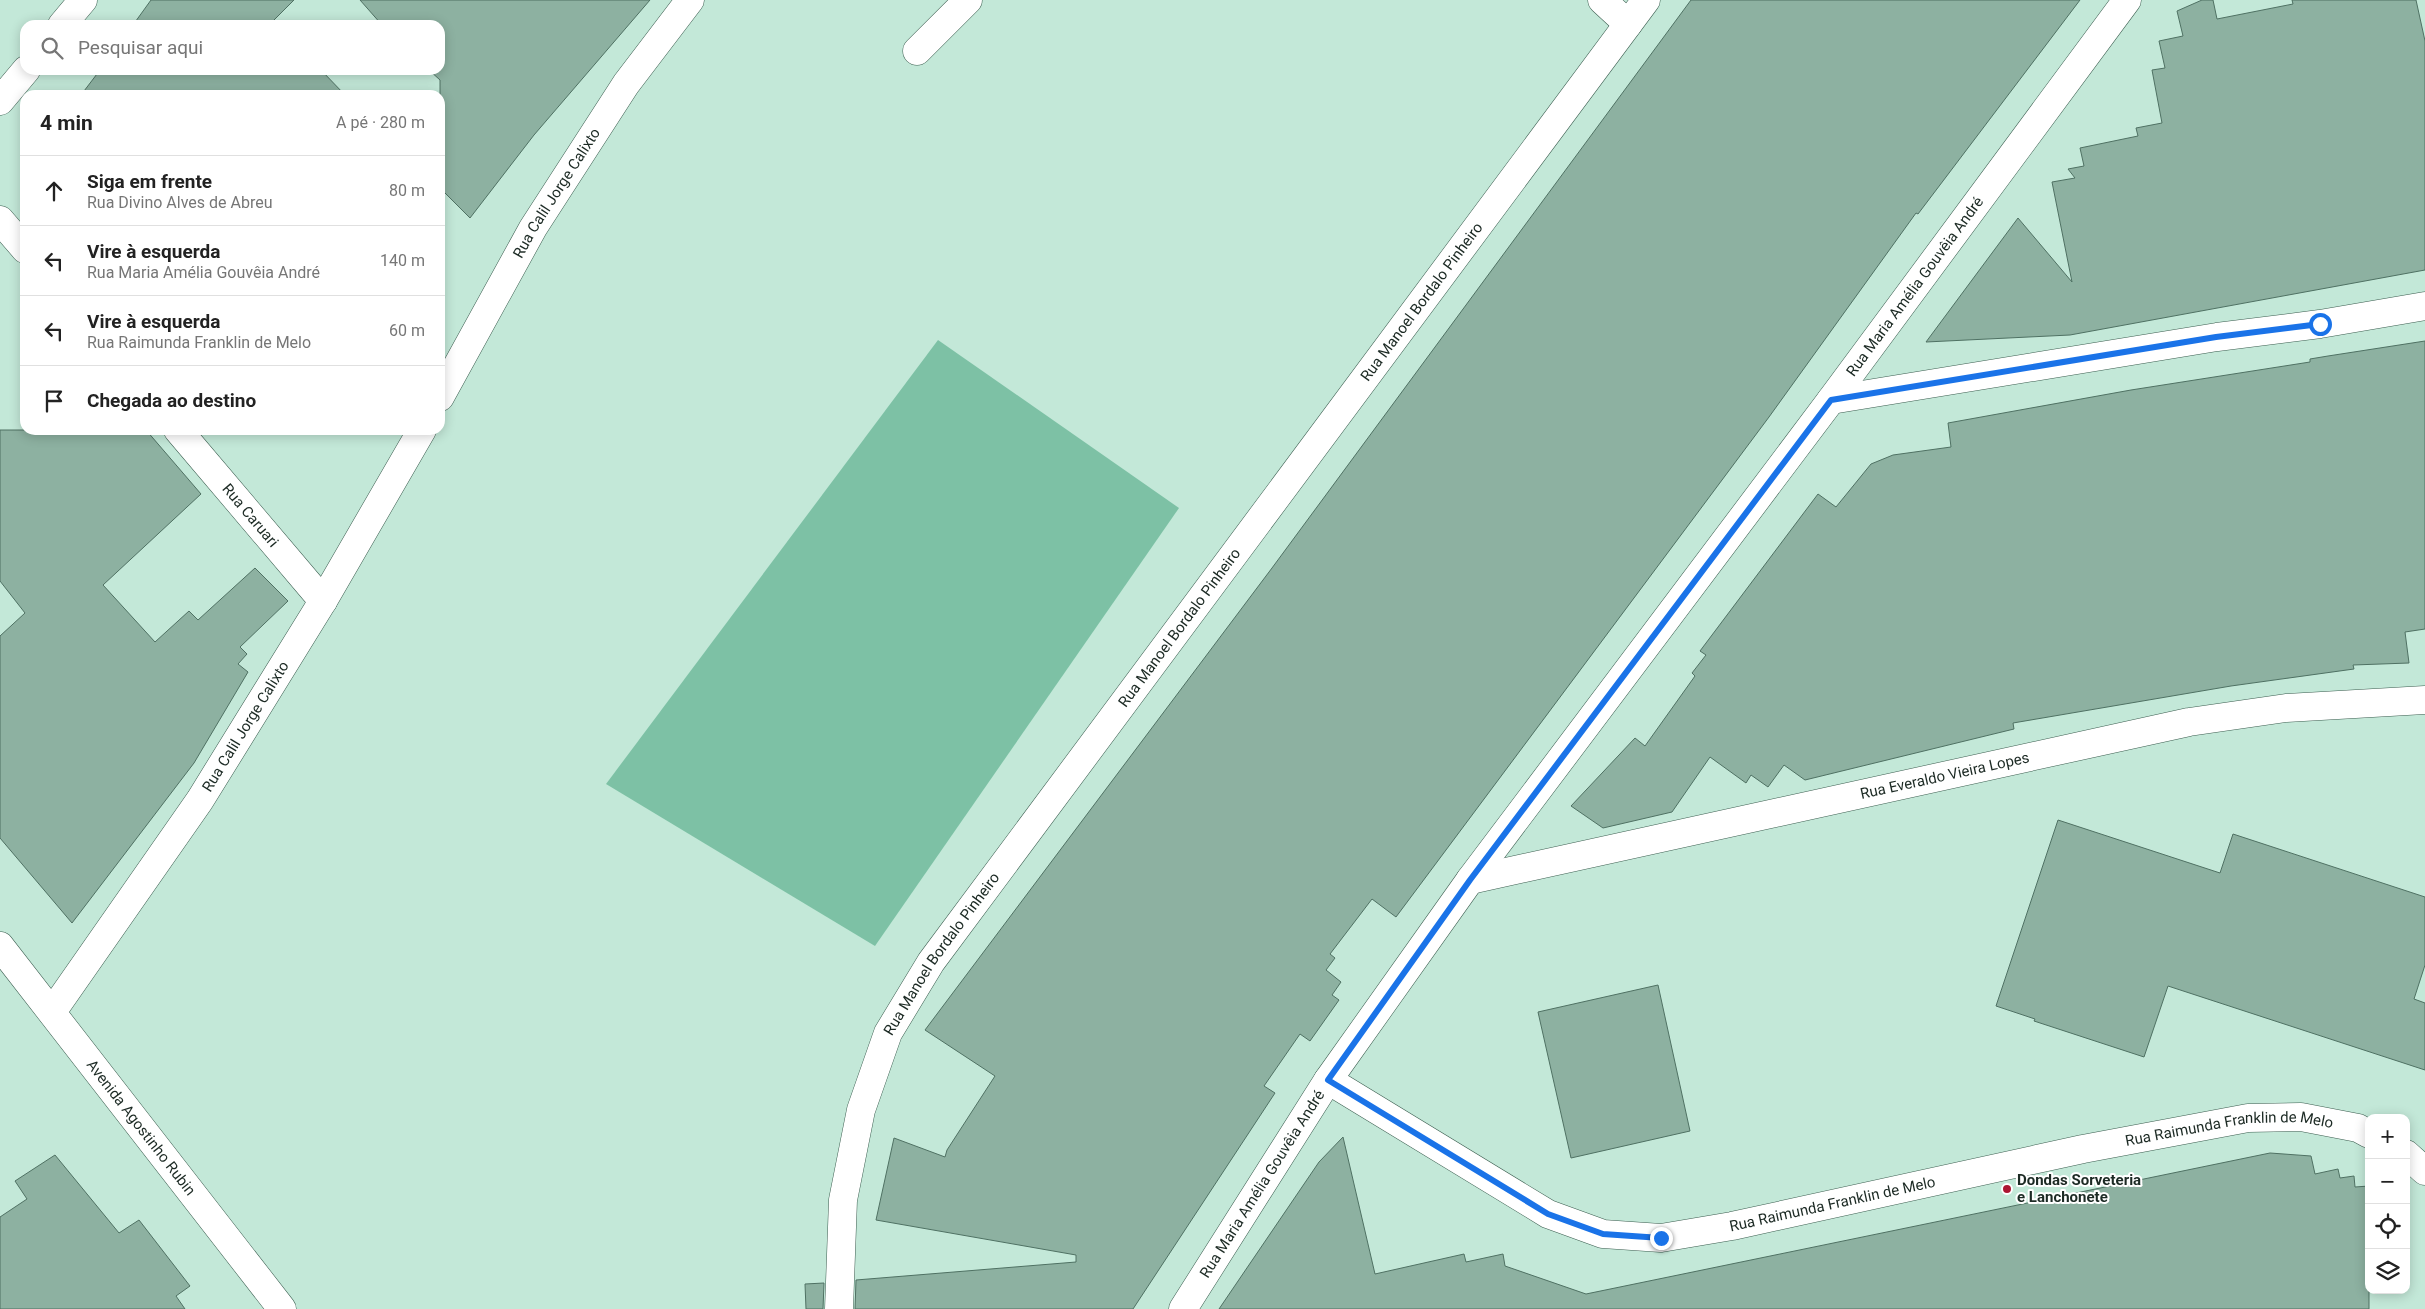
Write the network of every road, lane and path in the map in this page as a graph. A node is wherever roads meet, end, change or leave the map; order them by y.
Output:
1 (83, 0) edge
2 (690, 0) edge
3 (968, 0) edge
4 (1602, 0) edge
5 (1646, 0) edge
6 (2127, 0) edge
7 (66, 20) edge
8 (1628, 24) junction
9 (917, 51) dead end
10 (22, 75) edge
11 (0, 101) edge
12 (0, 220) edge
13 (20, 243) edge
14 (2425, 306) edge
15 (445, 389) edge
16 (1831, 400) junction
17 (182, 435) edge
18 (419, 435) edge
19 (323, 601) junction
20 (2425, 700) edge
21 (1470, 880) junction
22 (0, 946) edge
23 (52, 1012) junction
24 (1328, 1080) junction
25 (2365, 1132) edge
26 (2410, 1158) edge
27 (2425, 1171) edge
28 (282, 1309) edge
29 (839, 1309) edge
30 (1183, 1309) edge

1 - 7 street
2 - 15 street, Rua Calil Jorge Calixto
3 - 9 street
4 - 8 street
5 - 8 street, Rua Manoel Bordalo Pinheiro
6 - 16 street, Rua Maria Amélia Gouvêia André
8 - 29 street, Rua Manoel Bordalo Pinheiro
10 - 11 street
12 - 13 street
14 - 16 street
16 - 21 street, Rua Maria Amélia Gouvêia André
17 - 19 street, Rua Caruari
18 - 19 street, Rua Calil Jorge Calixto
19 - 23 street, Rua Calil Jorge Calixto
20 - 21 street, Rua Everaldo Vieira Lopes
21 - 24 street, Rua Maria Amélia Gouvêia André
22 - 23 street, Avenida Agostinho Rubin
23 - 28 street, Avenida Agostinho Rubin
24 - 25 street, Rua Raimunda Franklin de Melo
24 - 30 street, Rua Maria Amélia Gouvêia André
26 - 27 street

